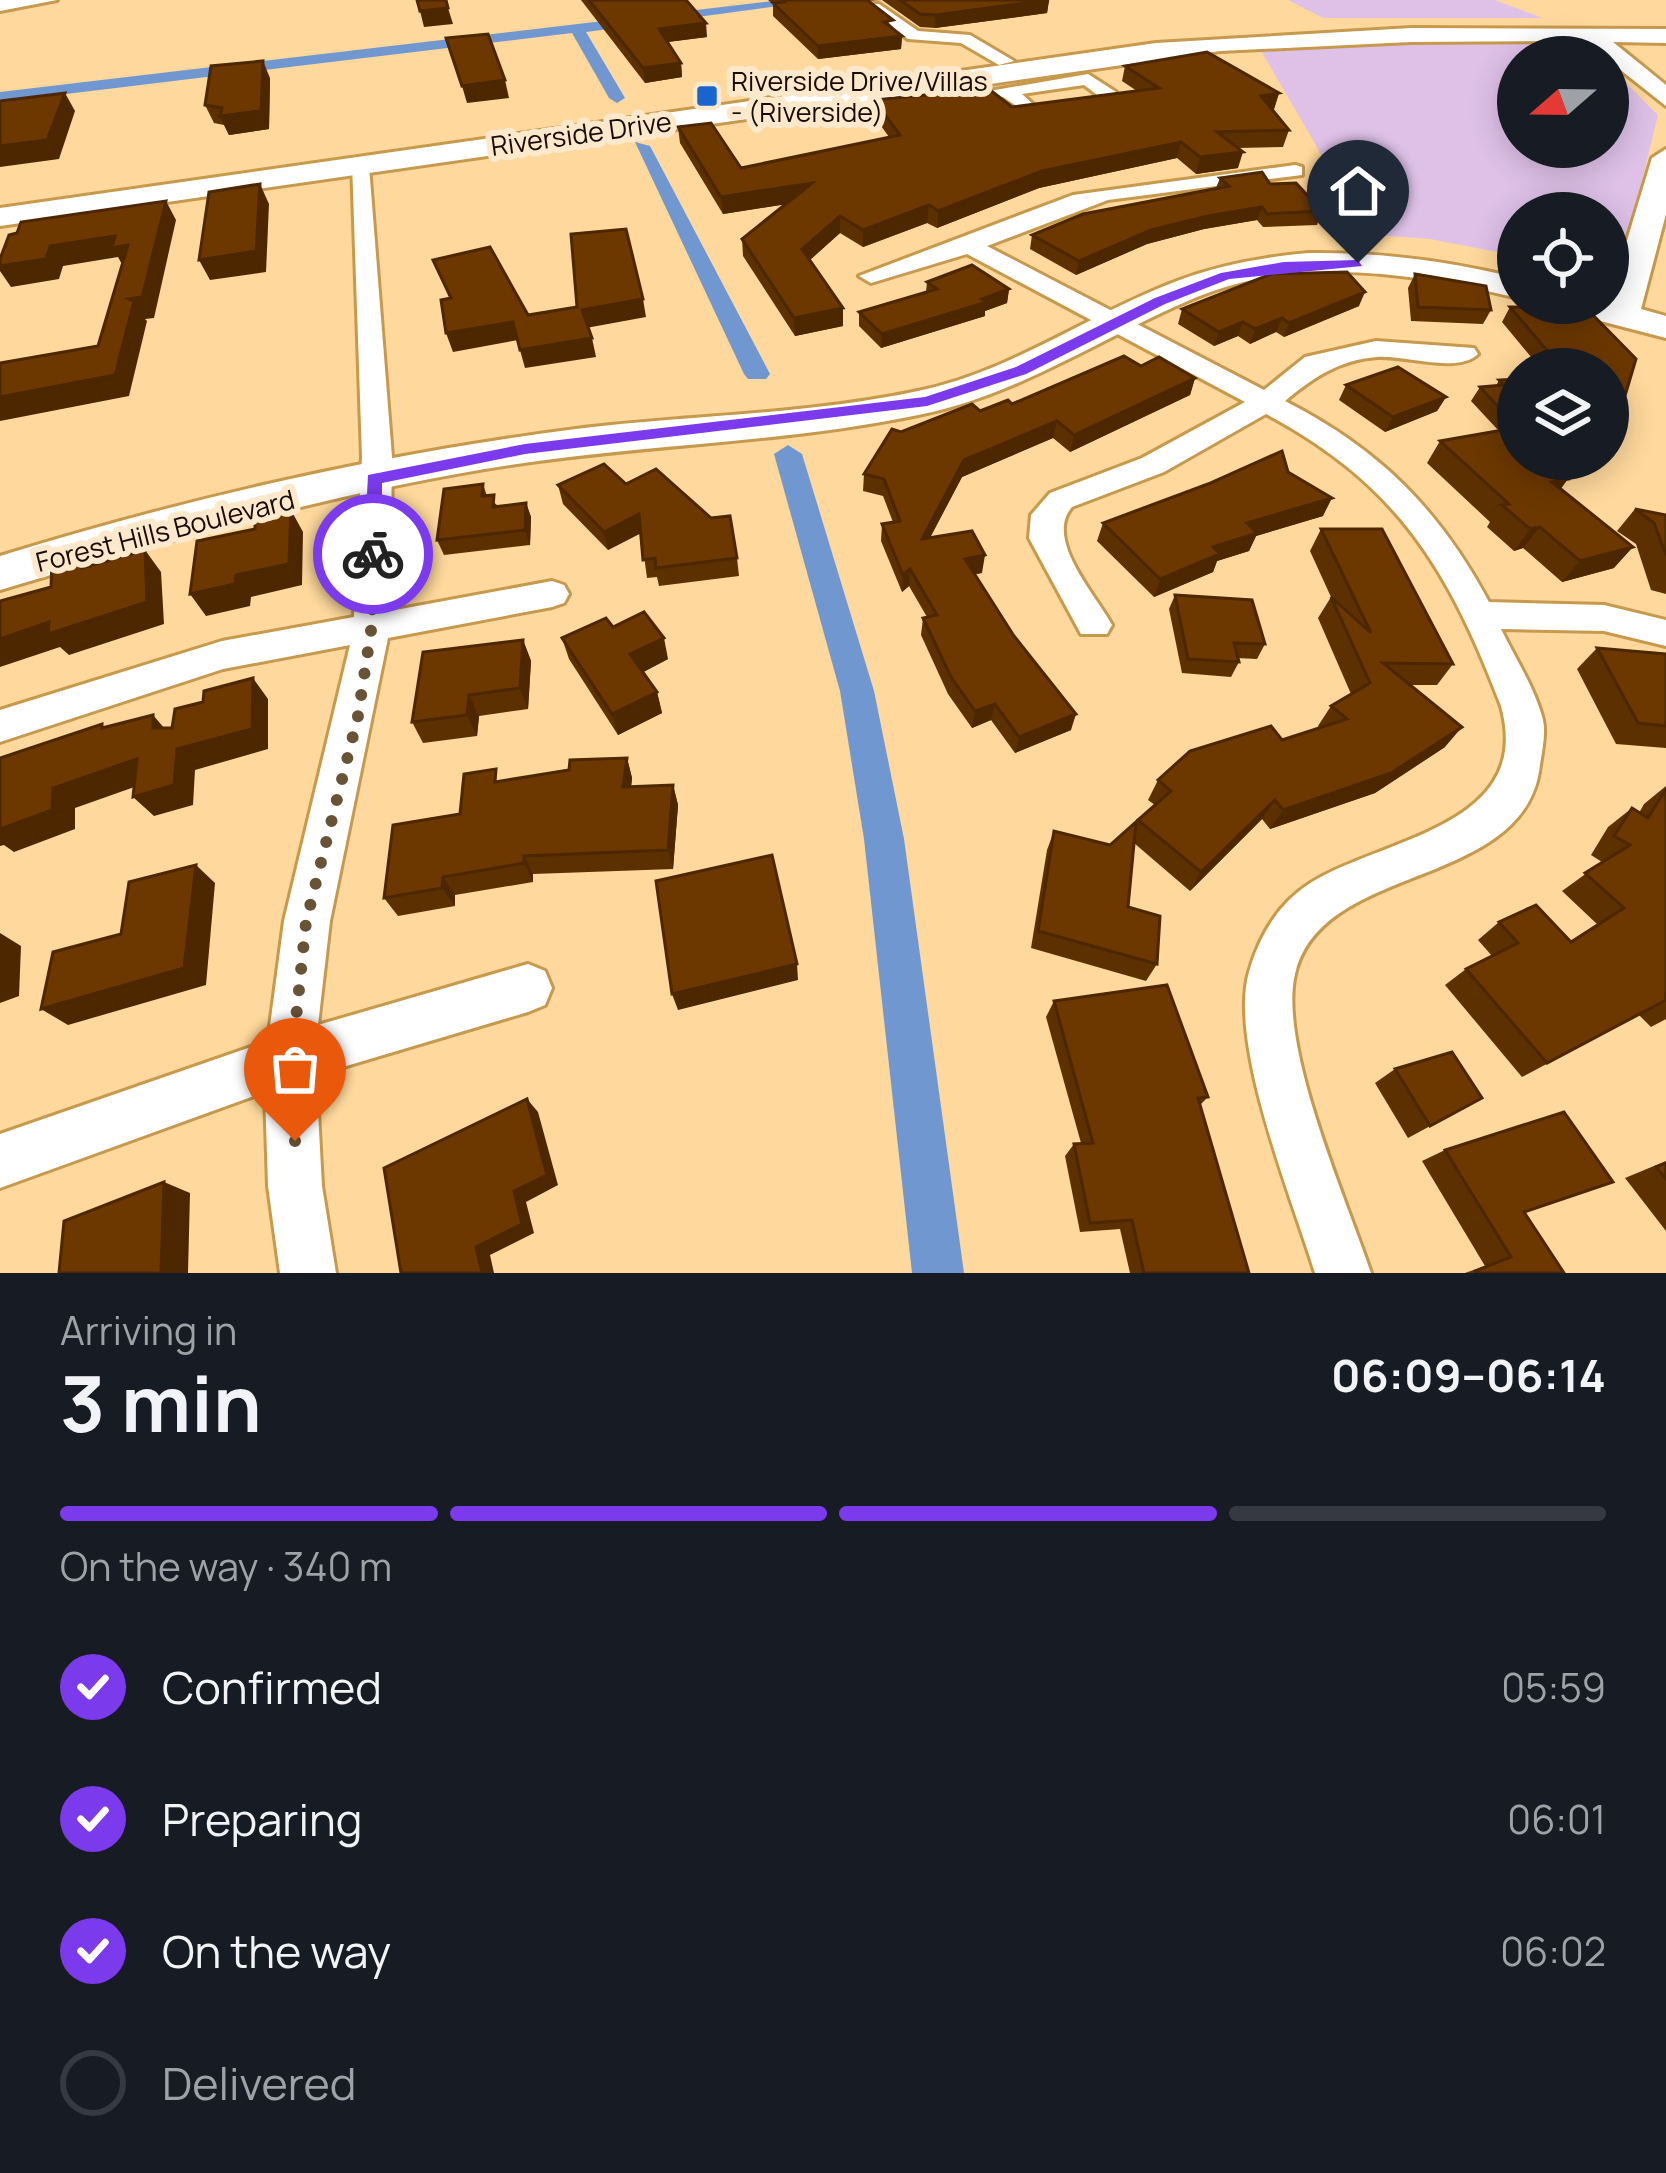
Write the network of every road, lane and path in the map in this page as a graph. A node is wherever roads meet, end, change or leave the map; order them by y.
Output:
1 (46, 0) edge
2 (0, 4) edge
3 (874, 8) edge
4 (1600, 32) junction
5 (1666, 32) edge
6 (1107, 57) junction
7 (1005, 61) junction
8 (1666, 73) edge
9 (1088, 79) junction
10 (925, 83) junction
11 (1007, 92) junction
12 (1110, 95) edge
13 (1666, 98) edge
14 (1027, 107) edge
15 (400, 146) junction
16 (315, 158) junction
17 (1666, 158) edge
18 (359, 166) junction
19 (1294, 171) dead end
20 (0, 203) edge
21 (0, 217) edge
22 (971, 247) junction
23 (1389, 258) junction
24 (1497, 270) edge
25 (1629, 272) edge
26 (872, 276) dead end
27 (1497, 283) edge
28 (1629, 304) edge
29 (1629, 308) edge
30 (1666, 310) edge
31 (1102, 318) junction
32 (1666, 327) edge
33 (1465, 354) dead end
34 (1266, 402) junction
35 (374, 465) junction
36 (0, 541) edge
37 (0, 573) edge
38 (552, 594) dead end
39 (1478, 614) junction
40 (372, 624) junction
41 (1094, 625) dead end
42 (1666, 632) edge
43 (0, 726) edge
44 (528, 988) dead end
45 (292, 1057) junction
46 (0, 1161) edge
47 (308, 1273) edge
48 (1343, 1273) edge

1 - 2 street
3 - 7 street
4 - 5 street, Riverside Drive
4 - 6 street, Riverside Drive
4 - 7 street, Riverside Drive
4 - 8 street
4 - 13 street
6 - 9 street
6 - 10 street, Riverside Drive
7 - 15 street, Riverside Drive
9 - 11 street
9 - 12 street
10 - 11 street
10 - 18 street, Riverside Drive
11 - 14 street
15 - 16 street, Riverside Drive
15 - 18 street
16 - 18 street
16 - 20 street, Riverside Drive
17 - 25 street
18 - 21 street, Riverside Drive
18 - 35 street
19 - 22 street
22 - 26 street
22 - 31 street
23 - 24 street, Forest Hills Boulevard
23 - 27 street, Forest Hills Boulevard
23 - 31 street, Forest Hills Boulevard
28 - 30 street
29 - 32 street
31 - 34 street
31 - 35 street, Forest Hills Boulevard
33 - 34 street
34 - 39 street
34 - 41 street
35 - 36 street, Forest Hills Boulevard
35 - 37 street, Forest Hills Boulevard
35 - 40 street
38 - 40 street
39 - 42 street
39 - 48 street
40 - 43 street
40 - 45 street
44 - 45 street
45 - 46 street
45 - 47 street

